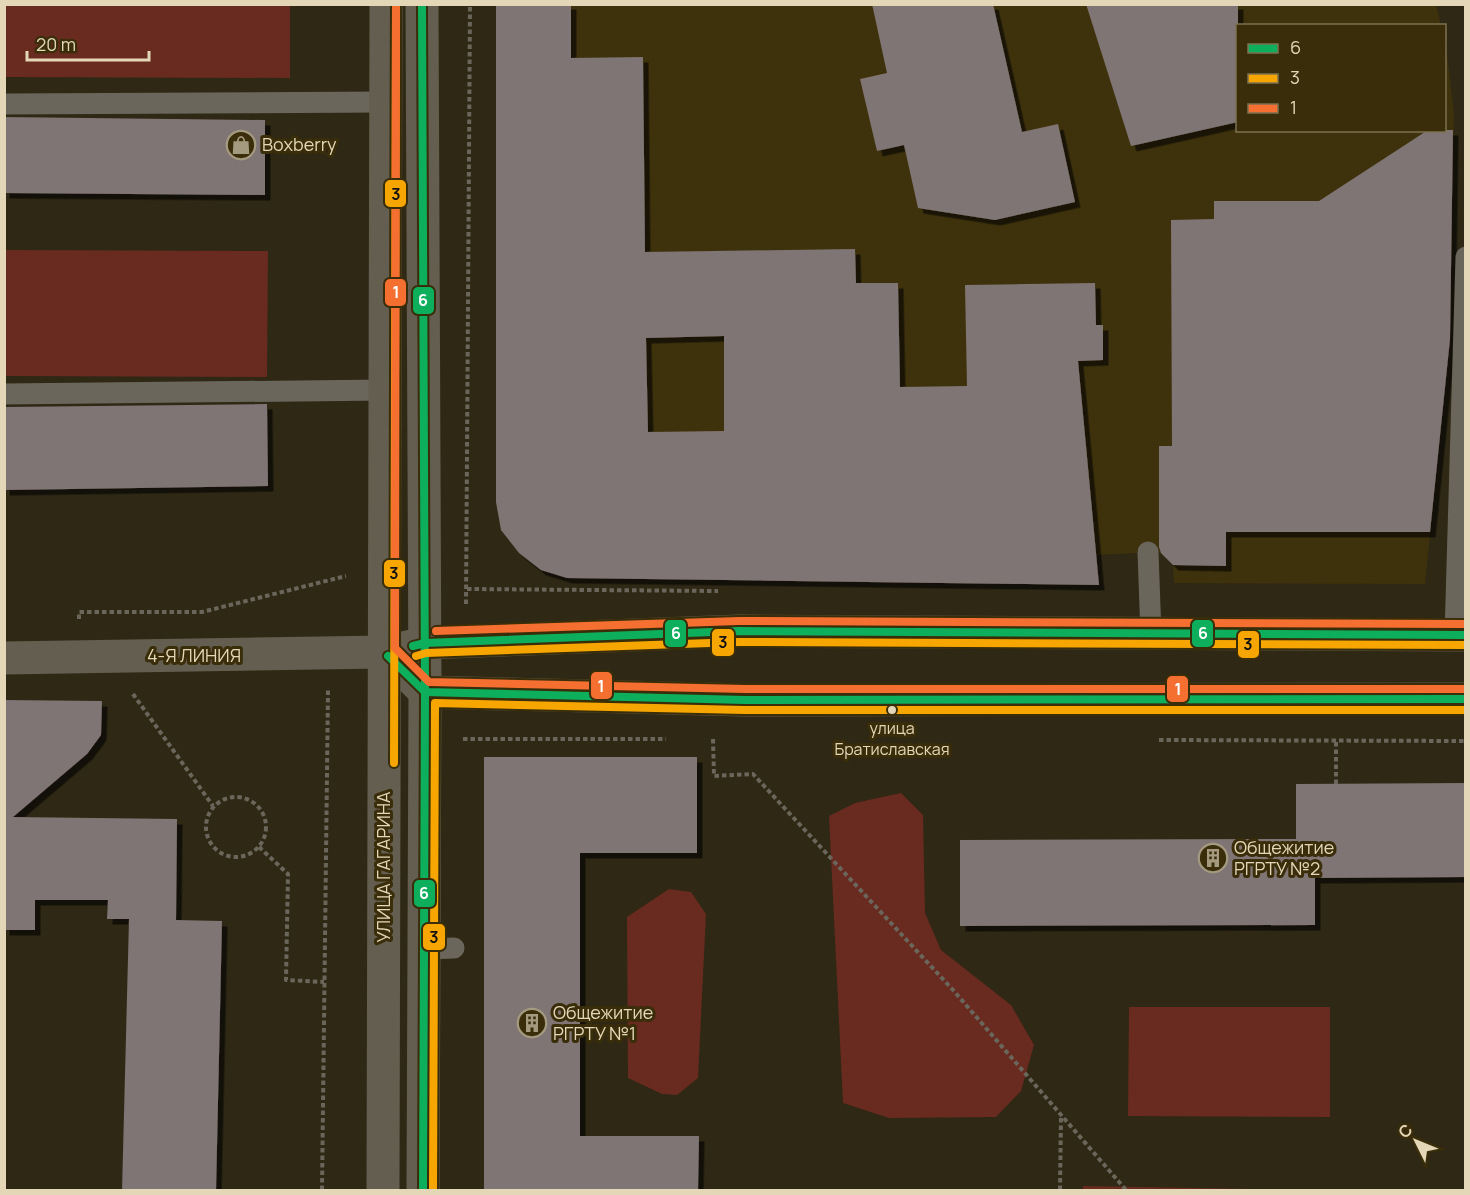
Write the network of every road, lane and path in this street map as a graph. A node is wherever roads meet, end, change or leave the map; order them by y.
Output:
1 (386, 4) edge
2 (422, 4) edge
3 (470, 4) edge
4 (386, 102) junction
5 (4, 104) edge
6 (1466, 257) edge
7 (387, 390) junction
8 (4, 394) edge
9 (1149, 552) dead end
10 (346, 576) dead end
11 (1151, 634) junction
12 (1460, 635) edge
13 (425, 643) junction
14 (465, 643) junction
15 (384, 652) junction
16 (329, 653) junction
17 (79, 656) junction
18 (4, 658) edge
19 (425, 692) junction
20 (132, 694) dead end
21 (1466, 699) edge
22 (713, 739) dead end
23 (1336, 741) dead end
24 (1336, 784) dead end
25 (213, 806) junction
26 (259, 847) junction
27 (324, 981) junction
28 (1061, 1115) junction
29 (322, 1191) edge
30 (383, 1191) edge
31 (423, 1191) edge
32 (1060, 1191) edge
33 (1126, 1191) edge

1 - 4 street, УЛИЦА ГАГАРИНА
2 - 13 street
3 - 14 path
4 - 5 lane
4 - 7 street, УЛИЦА ГАГАРИНА
6 - 12 lane
7 - 8 lane
7 - 15 street, УЛИЦА ГАГАРИНА
9 - 11 lane
10 - 17 path
11 - 12 street, 4-Я ЛИНИЯ
11 - 14 street, 4-Я ЛИНИЯ
13 - 14 street, 4-Я ЛИНИЯ
13 - 15 street, 4-Я ЛИНИЯ
13 - 19 street
15 - 16 street, 4-Я ЛИНИЯ
15 - 19 street
15 - 30 street, УЛИЦА ГАГАРИНА
16 - 17 street, 4-Я ЛИНИЯ
16 - 27 path
17 - 18 street, 4-Я ЛИНИЯ
19 - 21 street
19 - 31 street
20 - 25 path
22 - 28 path
23 - 24 path
25 - 26 path
25 - 26 path
26 - 27 path
27 - 29 path
28 - 32 path
28 - 33 path

